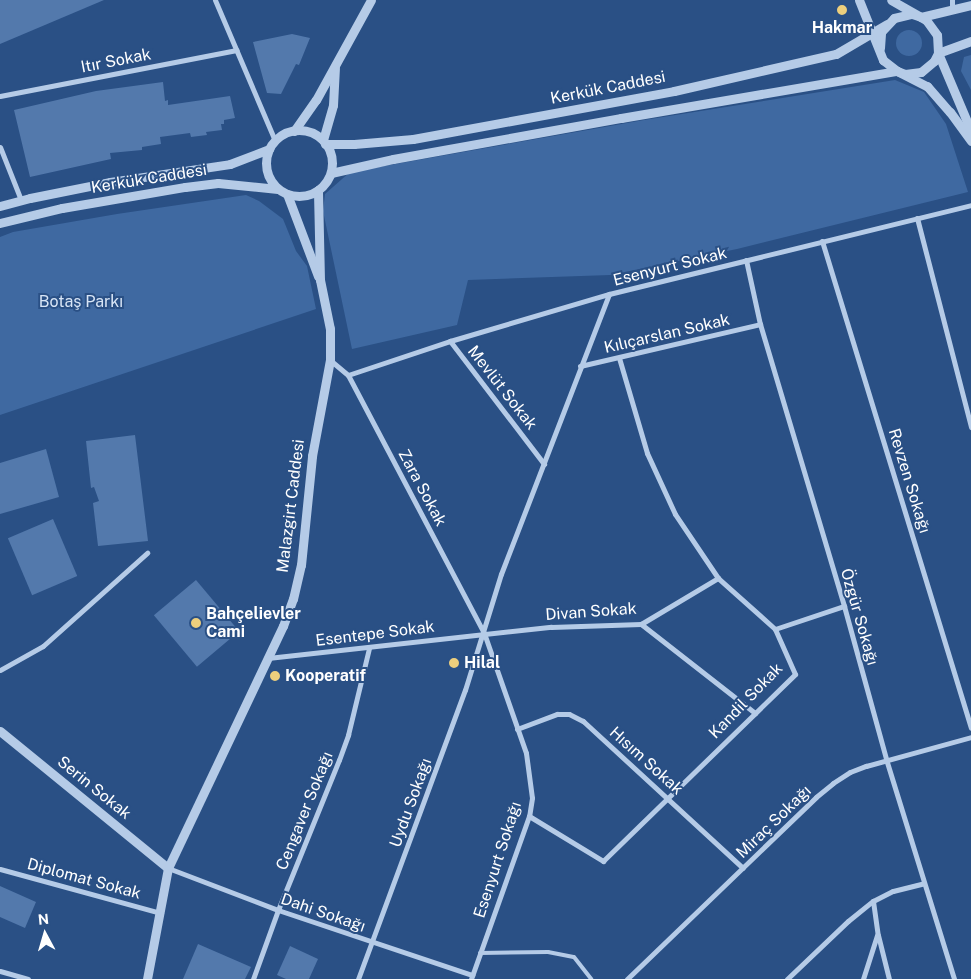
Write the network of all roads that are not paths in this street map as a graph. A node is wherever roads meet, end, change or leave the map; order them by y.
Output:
1 (215, 0) edge
2 (371, 0) edge
3 (858, 0) edge
4 (891, 0) edge
5 (952, 0) edge
6 (971, 5) edge
7 (952, 10) junction
8 (921, 17) junction
9 (887, 24) junction
10 (872, 33) junction
11 (971, 41) edge
12 (237, 50) junction
13 (880, 51) junction
14 (938, 53) junction
15 (335, 65) junction
16 (897, 71) junction
17 (0, 96) edge
18 (294, 131) junction
19 (971, 131) edge
20 (275, 140) junction
21 (971, 141) edge
22 (324, 142) junction
23 (0, 147) edge
24 (269, 150) junction
25 (331, 173) junction
26 (278, 189) junction
27 (318, 190) junction
28 (287, 194) junction
29 (22, 200) junction
30 (971, 205) edge
31 (0, 206) edge
32 (26, 216) junction
33 (917, 218) junction
34 (0, 223) edge
35 (822, 242) junction
36 (746, 260) junction
37 (320, 280) junction
38 (609, 294) junction
39 (760, 324) junction
40 (450, 341) junction
41 (619, 358) junction
42 (330, 360) junction
43 (580, 366) junction
44 (348, 375) junction
45 (971, 427) edge
46 (544, 464) junction
47 (147, 553) dead end
48 (718, 578) junction
49 (844, 606) junction
50 (641, 624) junction
51 (775, 629) junction
52 (484, 634) junction
53 (369, 648) junction
54 (268, 658) junction
55 (0, 670) edge
56 (755, 713) junction
57 (971, 728) edge
58 (517, 729) junction
59 (0, 731) edge
60 (971, 737) edge
61 (886, 759) junction
62 (667, 797) junction
63 (529, 816) junction
64 (168, 868) junction
65 (744, 868) junction
66 (0, 869) edge
67 (924, 883) junction
68 (873, 901) junction
69 (278, 910) junction
70 (161, 913) junction
71 (878, 935) junction
72 (373, 944) junction
73 (480, 953) junction
74 (0, 971) edge
75 (472, 977) edge
76 (28, 979) edge
77 (147, 979) edge
78 (253, 979) edge
79 (358, 979) edge
80 (591, 979) edge
81 (627, 979) edge
82 (786, 979) edge
83 (863, 979) edge
84 (889, 979) edge
85 (954, 979) edge

1 - 12 street
2 - 15 street
3 - 10 street
4 - 8 street
5 - 7 street
6 - 7 street
7 - 8 street
8 - 9 street
8 - 14 street
9 - 10 street, Kerkük Caddesi
9 - 13 street
10 - 13 street
10 - 22 street, Kerkük Caddesi
11 - 14 street
12 - 17 street, Itır Sokak
12 - 20 street
13 - 16 street
14 - 16 street
14 - 19 street
15 - 18 street
15 - 22 street
16 - 21 street
16 - 25 street, Kerkük Caddesi
18 - 20 street
18 - 22 street
20 - 24 street
22 - 25 street
23 - 29 street
24 - 26 street
24 - 29 street, Kerkük Caddesi
25 - 27 street
26 - 28 street
26 - 32 street, Kerkük Caddesi
27 - 28 street
27 - 37 street, Malazgirt Caddesi
28 - 37 street
29 - 31 street, Kerkük Caddesi
29 - 32 street
30 - 33 street, Esenyurt Sokak
32 - 34 street, Kerkük Caddesi
33 - 35 street, Esenyurt Sokak
33 - 45 street
35 - 36 street, Esenyurt Sokak
35 - 57 street, Revzen Sokağı
36 - 38 street, Esenyurt Sokak
36 - 39 street, Özgür Sokağı
37 - 42 street, Malazgirt Caddesi
38 - 40 street
38 - 43 street, Esenyurt Sokak
39 - 41 street, Kılıçarslan Sokak
39 - 49 street, Özgür Sokağı
40 - 44 street, Mevlüt Sokak
40 - 46 street, Mevlüt Sokak
41 - 43 street, Kılıçarslan Sokak
41 - 48 street, Kandil Sokak
42 - 44 street, Zara Sokak
42 - 54 street, Malazgirt Caddesi
43 - 46 street, Esenyurt Sokak
44 - 52 street, Zara Sokak
46 - 52 street, Esenyurt Sokak
47 - 55 street
48 - 50 street, Divan Sokak
48 - 51 street, Kandil Sokak
49 - 51 street
49 - 61 street, Özgür Sokağı
50 - 52 street, Divan Sokak
50 - 56 street
51 - 56 street, Kandil Sokak
52 - 53 street, Esentepe Sokak
52 - 58 street, Esenyurt Sokağı
52 - 72 street, Uydu Sokağı
53 - 54 street, Esentepe Sokak
53 - 69 street, Cengaver Sokağı
54 - 64 street, Malazgirt Caddesi
56 - 62 street, Kandil Sokak
58 - 62 street, Hısım Sokak
58 - 63 street, Esenyurt Sokağı
59 - 64 street, Serin Sokak
60 - 61 street, Miraç Sokağı
61 - 65 street, Miraç Sokağı
61 - 67 street, Özgür Sokağı
62 - 63 street, Kandil Sokak
62 - 65 street, Hısım Sokak
63 - 73 street, Esenyurt Sokağı
64 - 69 street, Dahi Sokağı
64 - 70 street, Malazgirt Caddesi
65 - 81 street, Miraç Sokağı
66 - 70 street, Diplomat Sokak
67 - 68 street
67 - 85 street, Özgür Sokağı
68 - 71 street
68 - 82 street
69 - 72 street, Dahi Sokağı
69 - 78 street, Cengaver Sokağı
70 - 77 street, Malazgirt Caddesi
71 - 83 street
71 - 84 street
72 - 75 street, Dahi Sokağı
72 - 79 street, Uydu Sokağı
73 - 75 street, Esenyurt Sokağı
73 - 80 lane
74 - 76 street

